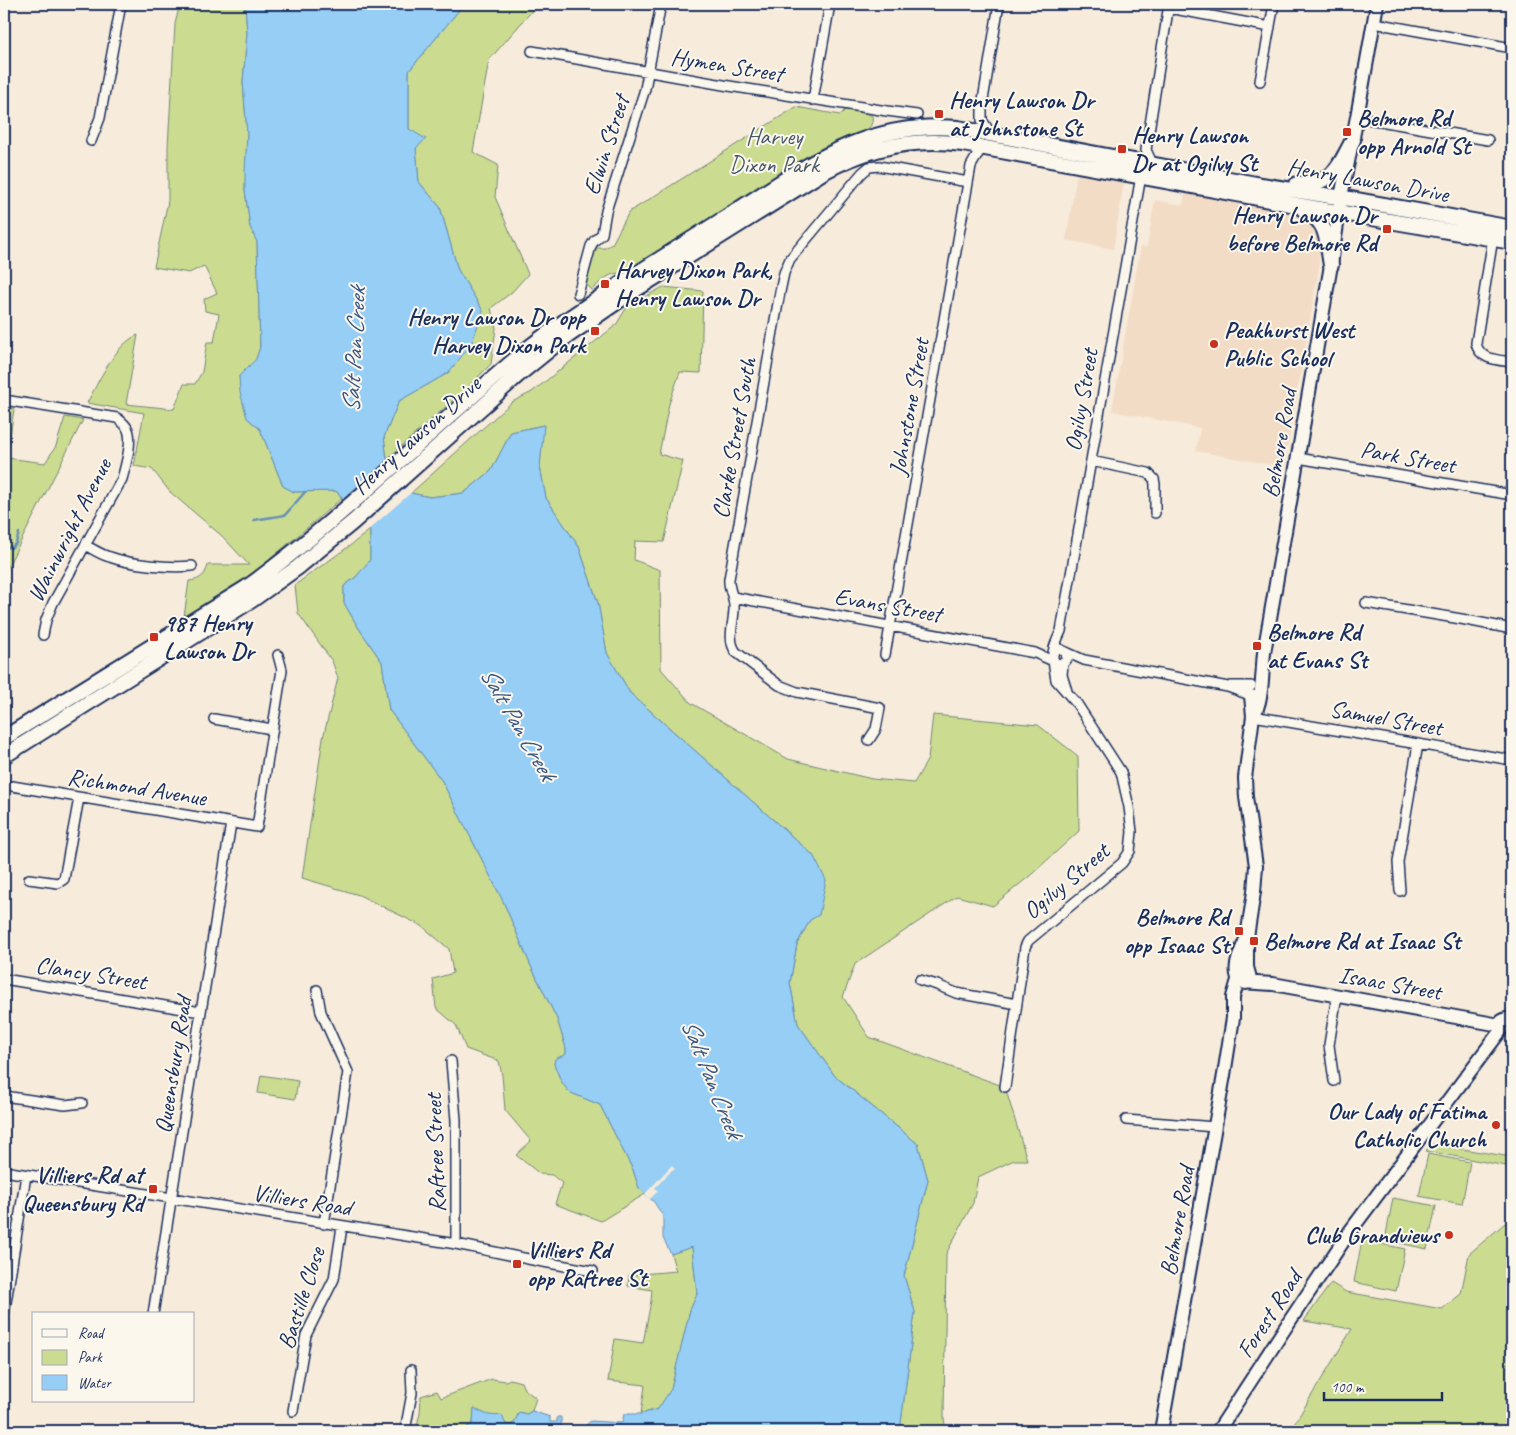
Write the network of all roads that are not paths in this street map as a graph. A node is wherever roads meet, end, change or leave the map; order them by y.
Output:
1 (121, 4) edge
2 (661, 4) edge
3 (830, 4) edge
4 (999, 4) edge
5 (1274, 4) edge
6 (1377, 4) edge
7 (1169, 6) edge
8 (1374, 23) junction
9 (1270, 27) junction
10 (1512, 48) edge
11 (532, 51) dead end
12 (649, 73) junction
13 (1260, 81) dead end
14 (813, 100) junction
15 (917, 115) dead end
16 (1357, 117) junction
17 (991, 134) junction
18 (1353, 140) junction
19 (1488, 140) dead end
20 (90, 141) dead end
21 (963, 144) junction
22 (982, 147) junction
23 (1152, 164) junction
24 (971, 166) junction
25 (1140, 176) junction
26 (968, 182) junction
27 (1261, 184) junction
28 (1341, 197) junction
29 (1296, 205) junction
30 (1339, 212) junction
31 (1512, 228) edge
32 (1493, 238) junction
33 (1512, 242) edge
34 (1331, 265) junction
35 (578, 294) dead end
36 (1512, 362) edge
37 (496, 385) junction
38 (4, 400) edge
39 (1298, 458) junction
40 (1091, 461) junction
41 (1512, 495) edge
42 (1155, 513) dead end
43 (334, 528) junction
44 (85, 545) junction
45 (192, 566) dead end
46 (734, 597) junction
47 (1366, 603) dead end
48 (890, 626) junction
49 (1512, 629) edge
50 (43, 635) dead end
51 (1060, 651) junction
52 (1035, 653) junction
53 (278, 654) dead end
54 (885, 655) dead end
55 (1084, 660) junction
56 (1053, 661) junction
57 (1064, 663) junction
58 (1067, 691) junction
59 (1254, 691) junction
60 (1253, 716) junction
61 (214, 719) dead end
62 (272, 729) junction
63 (4, 738) edge
64 (869, 740) dead end
65 (1418, 744) junction
66 (4, 756) edge
67 (1512, 760) edge
68 (12, 786) dead end
69 (78, 798) junction
70 (231, 823) junction
71 (28, 879) dead end
72 (1400, 891) dead end
73 (1244, 978) junction
74 (4, 979) edge
75 (920, 980) dead end
76 (317, 990) dead end
77 (1337, 995) junction
78 (1017, 1004) junction
79 (201, 1012) junction
80 (1508, 1024) edge
81 (451, 1061) dead end
82 (1334, 1081) dead end
83 (1005, 1087) dead end
84 (4, 1096) edge
85 (82, 1102) dead end
86 (1126, 1120) dead end
87 (1215, 1126) junction
88 (4, 1171) edge
89 (26, 1175) junction
90 (172, 1199) junction
91 (324, 1224) junction
92 (342, 1227) junction
93 (456, 1244) junction
94 (593, 1271) dead end
95 (153, 1312) edge
96 (4, 1315) edge
97 (411, 1370) dead end
98 (293, 1411) dead end
99 (4, 1430) edge
100 (8, 1431) edge
101 (405, 1431) edge
102 (1161, 1431) edge
103 (1218, 1431) edge

1 - 20 street
2 - 12 street, Elwin Street
3 - 14 street
4 - 17 street
5 - 9 street
6 - 8 street, Belmore Road
7 - 9 street
7 - 23 street
8 - 10 street
8 - 16 street, Belmore Road
9 - 13 street
11 - 12 street, Hymen Street
12 - 14 street, Hymen Street
12 - 35 street, Elwin Street
14 - 15 street, Hymen Street
16 - 18 street, Belmore Road
16 - 19 street
17 - 23 main road, Henry Lawson Drive
17 - 37 main road, Henry Lawson Drive
18 - 27 main road
18 - 28 street, Belmore Road
21 - 22 main road, Henry Lawson Drive
21 - 24 street
21 - 37 main road, Henry Lawson Drive
22 - 24 street, Johnstone Street
22 - 25 main road, Henry Lawson Drive
23 - 27 main road, Henry Lawson Drive
24 - 26 street, Johnstone Street
25 - 29 main road, Henry Lawson Drive
25 - 40 street, Ogilvy Street
26 - 46 street, Clarke Street South
26 - 48 street, Johnstone Street
27 - 28 main road, Henry Lawson Drive
28 - 30 street, Belmore Road
28 - 31 main road, Henry Lawson Drive
29 - 30 main road, Henry Lawson Drive
29 - 34 main road
30 - 32 main road, Henry Lawson Drive
30 - 34 street, Belmore Road
32 - 33 main road, Henry Lawson Drive
32 - 36 street
34 - 39 street, Belmore Road
37 - 43 main road, Henry Lawson Drive
38 - 44 street, Wainwright Avenue
39 - 41 street, Park Street
39 - 59 street, Belmore Road
40 - 42 street
40 - 51 street, Ogilvy Street
43 - 63 main road, Henry Lawson Drive
43 - 66 main road, Henry Lawson Drive
44 - 45 street
44 - 50 street, Wainwright Avenue
46 - 48 street, Evans Street
46 - 64 street, Clarke Street South
47 - 49 street
48 - 52 street, Evans Street
48 - 54 street, Johnstone Street
51 - 52 street, Evans Street
51 - 55 street, Evans Street
51 - 56 street
51 - 57 street
52 - 56 street, Evans Street
53 - 62 street
55 - 57 street, Evans Street
55 - 59 street, Evans Street
56 - 57 street
56 - 58 street, Ogilvy Street
57 - 58 street, Ogilvy Street
58 - 78 street, Ogilvy Street
59 - 60 street, Belmore Road
60 - 65 street, Samuel Street
60 - 73 street, Belmore Road
61 - 62 street
62 - 70 street, Richmond Avenue
65 - 67 street, Samuel Street
65 - 72 street
68 - 69 street, Richmond Avenue
69 - 70 street, Richmond Avenue
69 - 71 street
70 - 79 street, Queensbury Road
73 - 77 street, Isaac Street
73 - 87 street, Belmore Road
74 - 79 street, Clancy Street
75 - 78 street
76 - 91 street
77 - 80 street, Isaac Street
77 - 82 street
78 - 83 street, Ogilvy Street
79 - 90 street, Queensbury Road
80 - 103 street, Forest Road
81 - 93 street, Raftree Street
84 - 85 street
86 - 87 street
87 - 102 street, Belmore Road
88 - 89 street, Villiers Road
89 - 90 street, Villiers Road
89 - 96 street
90 - 91 street, Villiers Road
90 - 95 street, Queensbury Road
91 - 92 street, Villiers Road
92 - 93 street, Villiers Road
92 - 98 street, Bastille Close
93 - 94 street, Villiers Road
97 - 101 street
99 - 100 street

